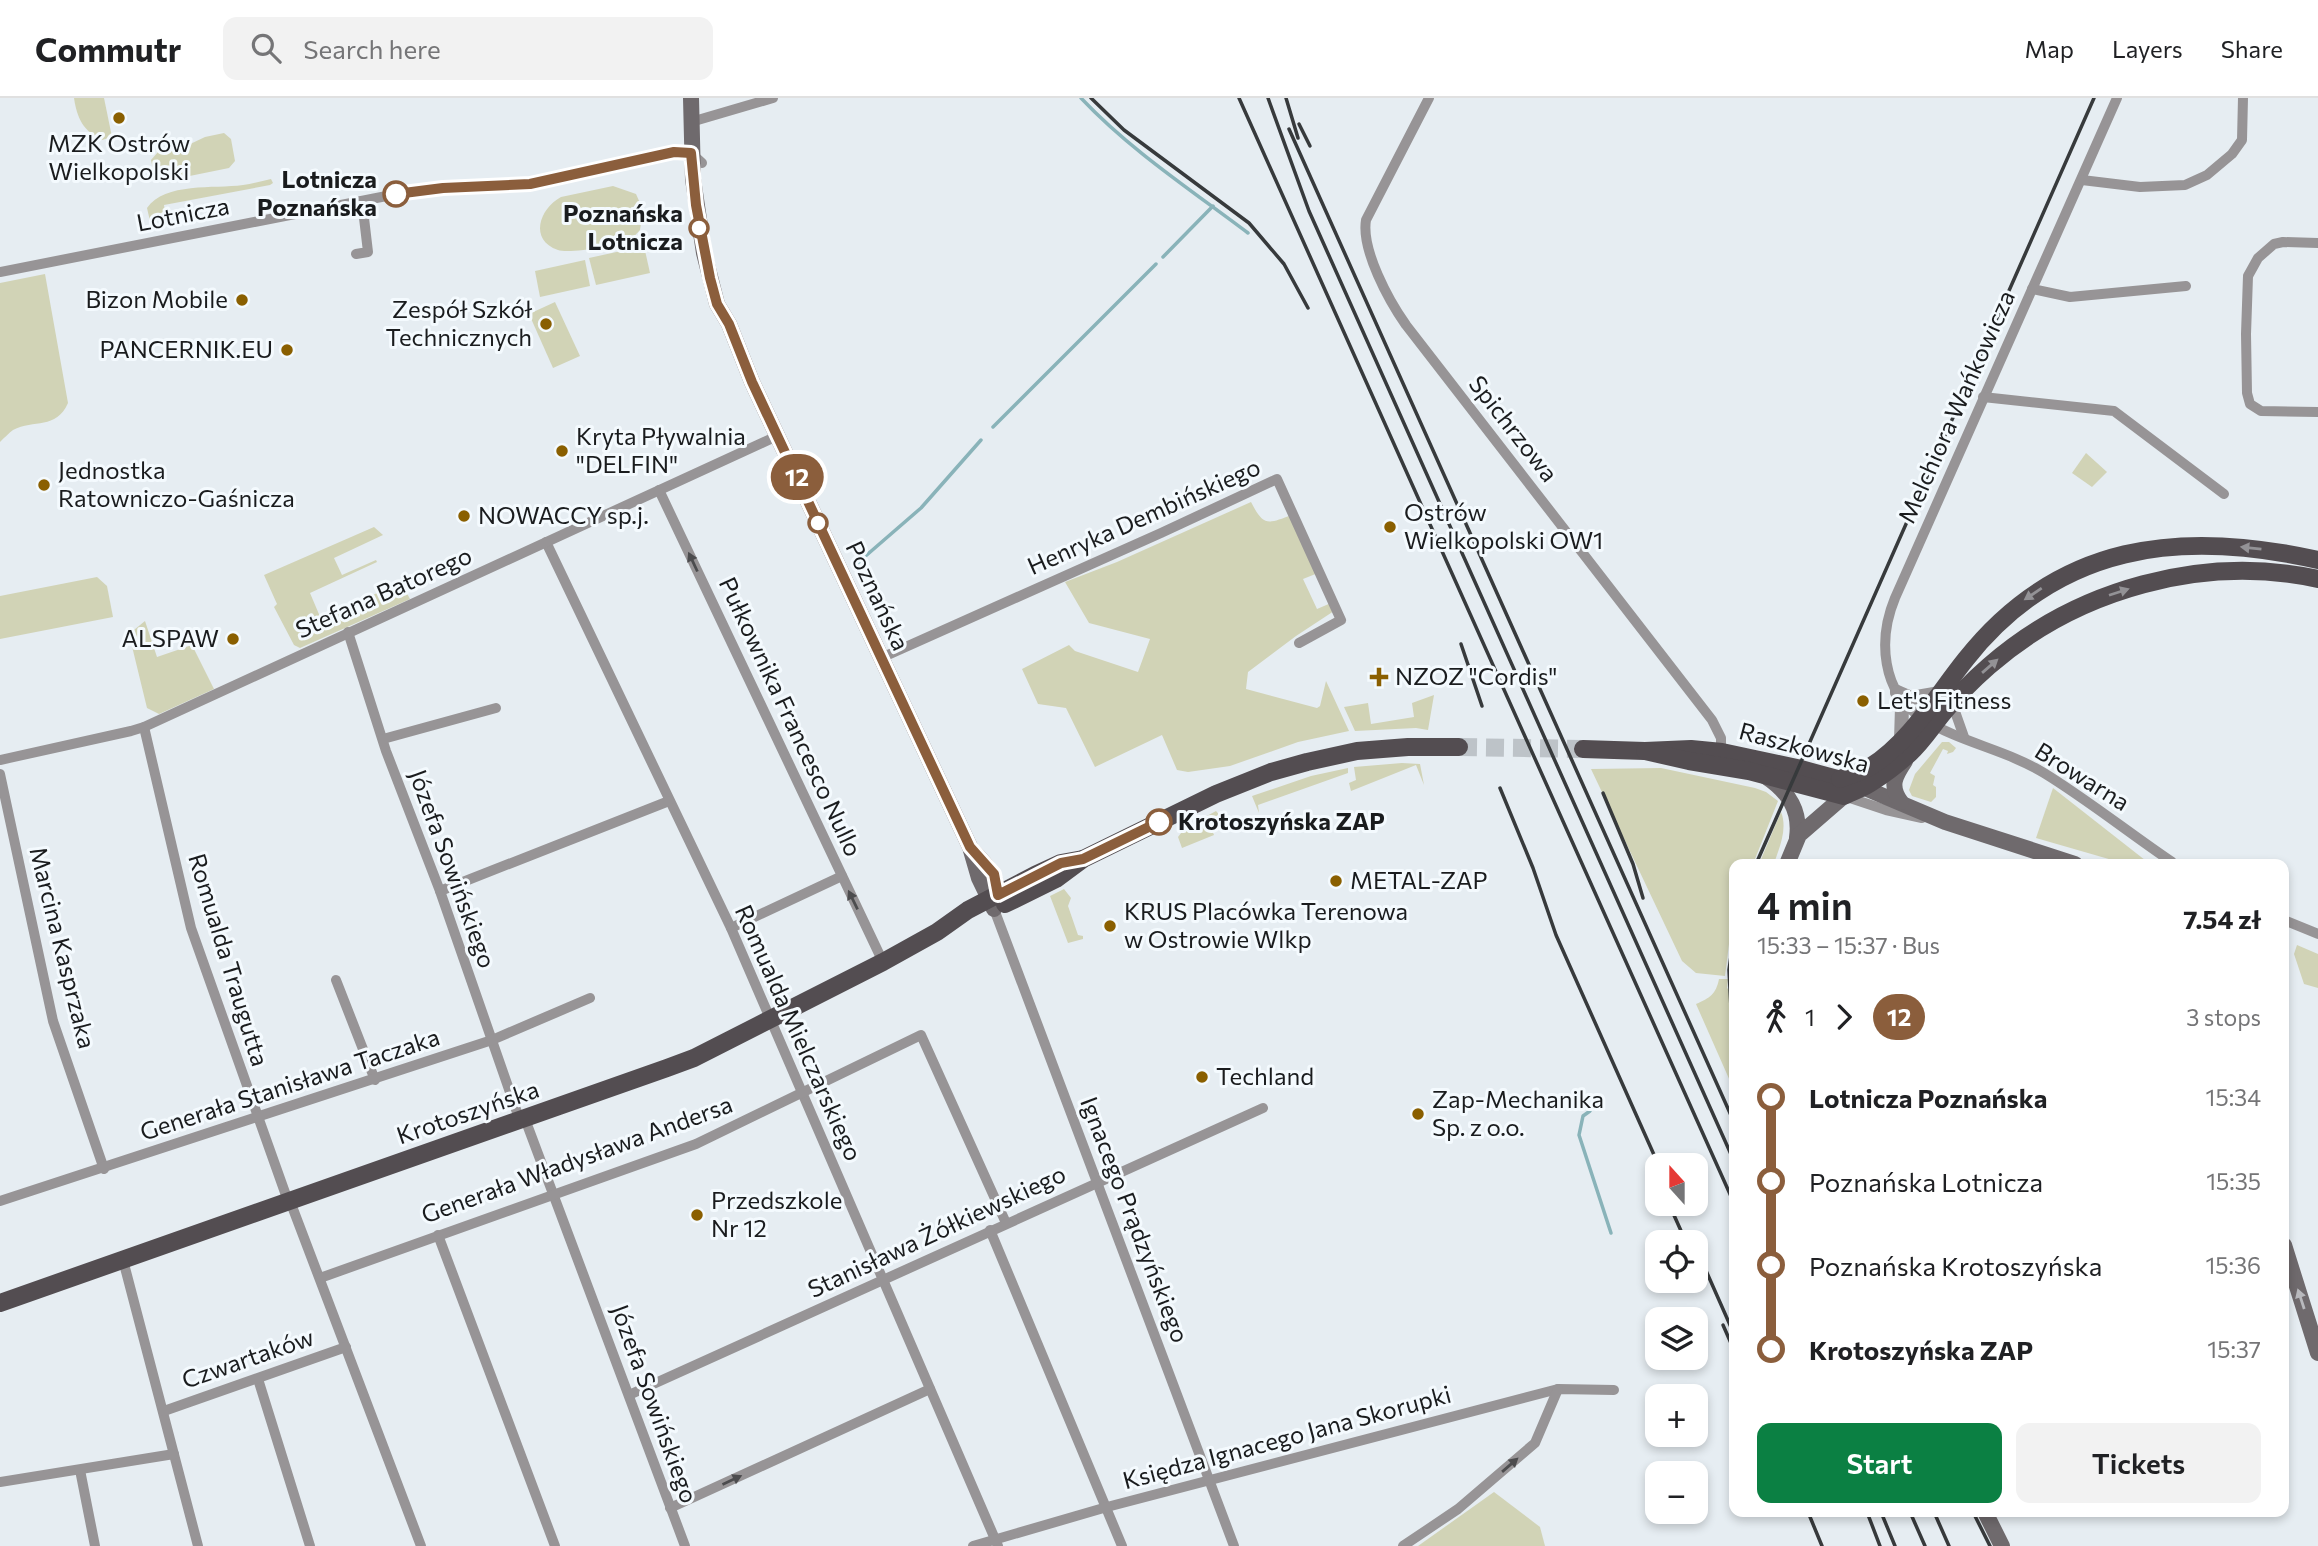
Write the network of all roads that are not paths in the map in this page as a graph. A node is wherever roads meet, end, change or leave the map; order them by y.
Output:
1 (691, 98) edge
2 (702, 98) edge
3 (774, 98) edge
4 (1429, 98) edge
5 (2117, 98) edge
6 (2243, 98) edge
7 (696, 121) junction
8 (696, 158) junction
9 (2082, 180) junction
10 (362, 201) junction
11 (2318, 243) edge
12 (356, 254) dead end
13 (0, 272) edge
14 (2186, 286) dead end
15 (2032, 289) junction
16 (1983, 397) junction
17 (2318, 412) edge
18 (777, 436) junction
19 (659, 490) junction
20 (2224, 494) dead end
21 (546, 542) junction
22 (2318, 560) edge
23 (2318, 579) edge
24 (348, 632) junction
25 (1299, 643) dead end
26 (881, 658) junction
27 (1898, 692) junction
28 (1946, 698) junction
29 (496, 708) dead end
30 (1927, 721) junction
31 (144, 726) junction
32 (1964, 737) junction
33 (383, 739) junction
34 (1906, 746) junction
35 (1459, 747) tunnel mouth
36 (1583, 749) tunnel mouth
37 (1721, 759) junction
38 (0, 760) edge
39 (1870, 766) junction
40 (1761, 774) junction
41 (0, 775) edge
42 (1860, 786) junction
43 (1842, 788) junction
44 (669, 801) junction
45 (1901, 802) junction
46 (1945, 822) junction
47 (1797, 838) junction
48 (1789, 859) edge
49 (2060, 859) edge
50 (2168, 859) edge
51 (842, 876) junction
52 (440, 891) junction
53 (993, 901) junction
54 (2289, 922) edge
55 (731, 928) junction
56 (2318, 934) edge
57 (883, 962) junction
58 (336, 980) dead end
59 (590, 998) dead end
60 (771, 1018) junction
61 (492, 1040) junction
62 (375, 1080) junction
63 (802, 1092) junction
64 (1263, 1108) dead end
65 (257, 1118) junction
66 (522, 1120) junction
67 (104, 1169) junction
68 (1097, 1181) junction
69 (553, 1195) junction
70 (0, 1201) edge
71 (289, 1201) junction
72 (1006, 1223) junction
73 (990, 1230) junction
74 (438, 1235) junction
75 (123, 1260) junction
76 (2289, 1261) edge
77 (320, 1278) junction
78 (883, 1280) junction
79 (0, 1303) edge
80 (346, 1347) junction
81 (2318, 1353) edge
82 (258, 1379) junction
83 (930, 1389) junction
84 (1558, 1389) junction
85 (1614, 1390) dead end
86 (629, 1395) junction
87 (164, 1410) junction
88 (174, 1454) junction
89 (80, 1470) junction
90 (1210, 1480) junction
91 (0, 1482) edge
92 (1107, 1507) junction
93 (670, 1508) junction
94 (1988, 1517) edge
95 (997, 1543) edge
96 (95, 1546) edge
97 (198, 1546) edge
98 (310, 1546) edge
99 (421, 1546) edge
100 (555, 1546) edge
101 (685, 1546) edge
102 (973, 1546) edge
103 (1122, 1546) edge
104 (1234, 1546) edge
105 (1403, 1546) edge
106 (2002, 1546) edge

1 - 7 main road, Poznańska
2 - 7 main road, Poznańska
3 - 7 street
4 - 37 street, Spichrzowa
5 - 9 street, Melchiora Wańkowicza
6 - 9 street
7 - 8 main road, Poznańska
8 - 10 street, Lotnicza
8 - 18 main road, Poznańska
9 - 15 street, Melchiora Wańkowicza
10 - 12 street
10 - 13 street, Lotnicza
11 - 17 street
14 - 15 street
15 - 16 street, Melchiora Wańkowicza
16 - 20 street
16 - 27 street, Melchiora Wańkowicza
18 - 19 street, Stefana Batorego
18 - 26 main road, Poznańska
19 - 21 street, Stefana Batorego
51 -> 19 street, Pułkownika Francesco Nullo
21 - 24 street, Stefana Batorego
21 - 44 street, Romualda Mielczarskiego
22 -> 28 main road
28 -> 23 main road
24 - 31 street, Stefana Batorego
24 - 33 street, Józefa Sowińskiego
25 - 26 street, Henryka Dembińskiego
26 - 53 main road, Poznańska
27 - 28 street
27 - 30 street, Melchiora Wańkowicza
27 - 34 street
28 - 30 main road
28 - 32 street
29 - 33 street
30 - 32 street, Browarna
30 - 34 main road
31 - 38 street, Stefana Batorego
31 - 65 street, Romualda Traugutta
32 - 50 street, Browarna
33 - 52 street, Józefa Sowińskiego
34 - 39 main road
34 - 42 main road
34 - 45 main road
35 - 53 main road, Krotoszyńska
36 - 37 main road, Raszkowska
37 - 40 main road, Raszkowska
37 - 43 main road, Raszkowska
39 - 42 main road
39 - 43 main road
40 - 43 main road, Raszkowska
40 - 47 main road
41 - 67 street, Marcina Kasprzaka
42 - 43 main road
42 - 45 main road, Raszkowska
43 - 46 street, Raszkowska
43 - 47 main road
44 - 52 street
44 - 55 street, Romualda Mielczarskiego
45 - 46 main road, Raszkowska
46 - 49 main road, Raszkowska
47 - 48 main road
51 - 55 street
57 -> 51 street, Pułkownika Francesco Nullo
52 - 61 street, Józefa Sowińskiego
53 - 57 main road, Krotoszyńska
53 - 68 street, Ignacego Prądzyńskiego
54 - 56 street
55 - 60 street, Romualda Mielczarskiego
57 - 60 main road, Krotoszyńska
58 - 62 street
59 - 61 street, Generała Stanisława Taczaka
60 - 63 street, Romualda Mielczarskiego
60 - 66 main road, Krotoszyńska
61 - 62 street, Generała Stanisława Taczaka
61 - 66 street, Józefa Sowińskiego
62 - 65 street, Generała Stanisława Taczaka
63 - 69 street, Generała Władysława Andersa
63 - 72 street, Generała Władysława Andersa
63 - 78 street, Romualda Mielczarskiego
64 - 68 street, Stanisława Żółkiewskiego
65 - 67 street, Generała Stanisława Taczaka
65 - 71 street, Romualda Traugutta
66 - 69 street, Józefa Sowińskiego
66 - 71 main road, Krotoszyńska
67 - 70 street, Generała Stanisława Taczaka
68 - 72 street, Stanisława Żółkiewskiego
68 - 90 street, Ignacego Prądzyńskiego
69 - 74 street, Generała Władysława Andersa
69 - 86 street, Józefa Sowińskiego
71 - 75 main road, Krotoszyńska
71 - 77 street, Romualda Traugutta
72 - 73 street, Stanisława Żółkiewskiego
73 - 78 street, Stanisława Żółkiewskiego
73 - 92 street
74 - 77 street, Generała Władysława Andersa
74 - 100 street
75 - 79 main road, Krotoszyńska
75 - 87 street
81 -> 76 main road
77 - 80 street, Romualda Traugutta
78 - 83 street, Romualda Mielczarskiego
78 - 86 street, Stanisława Żółkiewskiego
80 - 82 street, Czwartaków
80 - 99 street, Romualda Traugutta
82 - 87 street, Czwartaków
82 - 98 street
93 -> 83 street
83 - 95 street, Romualda Mielczarskiego
84 - 85 street, Księdza Ignacego Jana Skorupki
84 - 90 street, Księdza Ignacego Jana Skorupki
105 -> 84 street
86 - 93 street, Józefa Sowińskiego
87 - 88 street
88 - 89 street
88 - 97 street
89 - 91 street
89 - 96 street
90 - 92 street, Księdza Ignacego Jana Skorupki
90 - 104 street, Ignacego Prądzyńskiego
92 - 95 street, Księdza Ignacego Jana Skorupki
92 - 103 street
93 - 101 street, Józefa Sowińskiego
94 - 106 main road
95 - 102 street, Księdza Ignacego Jana Skorupki

